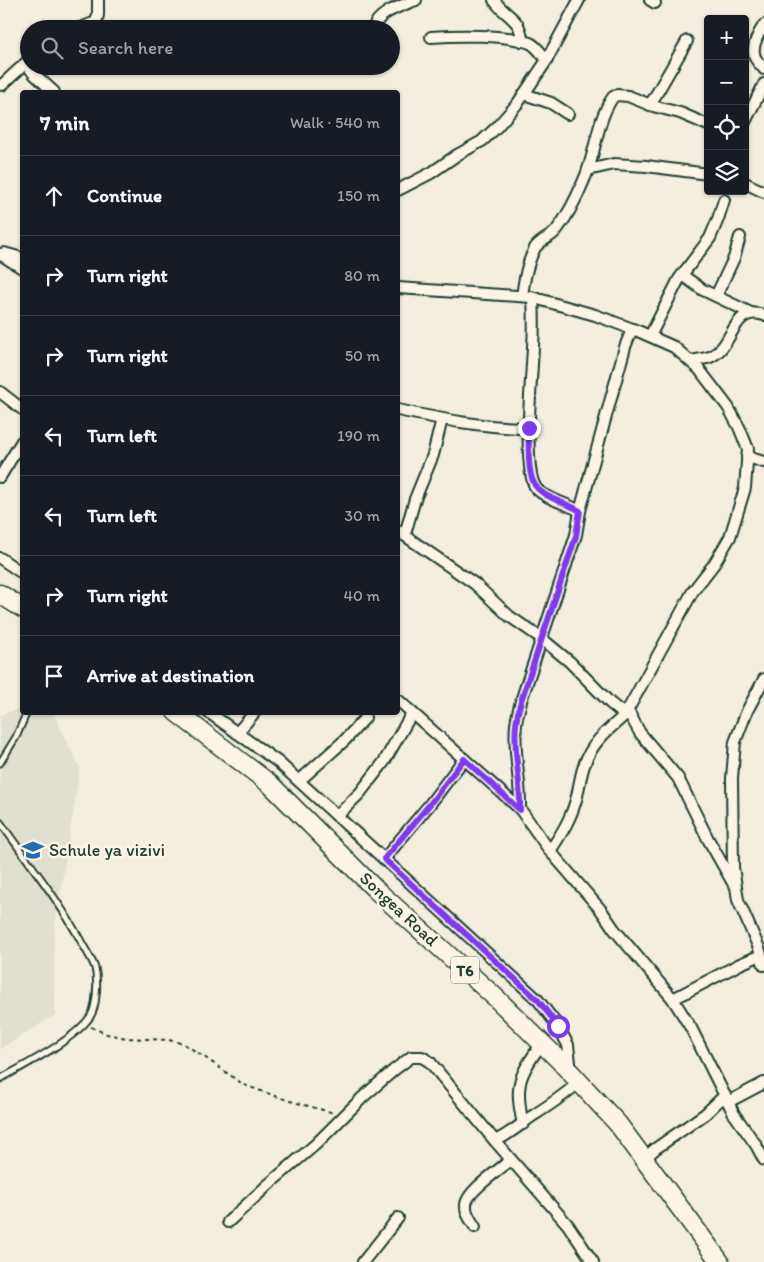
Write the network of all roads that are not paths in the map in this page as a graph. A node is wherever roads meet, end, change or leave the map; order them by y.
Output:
1 (98, 0) edge
2 (416, 0) edge
3 (494, 0) edge
4 (579, 0) edge
5 (97, 20) edge
6 (378, 20) edge
7 (764, 25) edge
8 (431, 37) dead end
9 (522, 41) junction
10 (687, 42) dead end
11 (547, 60) junction
12 (20, 68) edge
13 (764, 68) edge
14 (35, 75) edge
15 (764, 84) edge
16 (1, 85) edge
17 (52, 90) edge
18 (524, 94) junction
19 (650, 105) junction
20 (568, 114) dead end
21 (749, 114) edge
22 (704, 123) edge
23 (588, 170) junction
24 (704, 173) edge
25 (749, 185) edge
26 (400, 189) edge
27 (763, 191) edge
28 (724, 200) dead end
29 (740, 237) dead end
30 (0, 253) edge
31 (20, 258) edge
32 (20, 267) edge
33 (682, 275) junction
34 (400, 288) edge
35 (716, 296) junction
36 (528, 297) junction
37 (751, 313) junction
38 (764, 315) edge
39 (632, 329) junction
40 (650, 336) junction
41 (690, 361) junction
42 (0, 392) edge
43 (20, 408) edge
44 (400, 411) edge
45 (442, 419) junction
46 (529, 428) junction
47 (20, 445) edge
48 (747, 457) junction
49 (764, 462) edge
50 (0, 477) edge
51 (580, 511) junction
52 (401, 533) edge
53 (0, 558) edge
54 (20, 572) edge
55 (0, 594) edge
56 (20, 607) edge
57 (541, 638) junction
58 (764, 679) edge
59 (400, 702) edge
60 (412, 712) junction
61 (627, 713) junction
62 (27, 715) edge
63 (180, 715) edge
64 (212, 715) edge
65 (253, 715) edge
66 (365, 718) dead end
67 (237, 734) junction
68 (464, 759) junction
69 (0, 763) edge
70 (299, 781) junction
71 (520, 810) junction
72 (336, 816) junction
73 (0, 822) edge
74 (550, 851) junction
75 (384, 859) junction
76 (736, 888) junction
77 (762, 960) edge
78 (674, 999) junction
79 (542, 1043) junction
80 (575, 1078) junction
81 (0, 1080) edge
82 (764, 1083) edge
83 (726, 1098) junction
84 (523, 1124) junction
85 (495, 1141) junction
86 (644, 1159) junction
87 (511, 1160) junction
88 (764, 1160) edge
89 (398, 1218) dead end
90 (228, 1222) dead end
91 (475, 1227) dead end
92 (363, 1262) edge
93 (593, 1262) edge
94 (720, 1262) edge

1 - 5 street
2 - 6 street
3 - 9 street
4 - 11 street
7 - 13 street
8 - 9 street
9 - 11 street
10 - 19 street
11 - 18 street
12 - 16 street
14 - 17 street
15 - 21 street
18 - 20 street
18 - 26 street
19 - 22 street
19 - 23 street
23 - 24 street
23 - 36 street
25 - 27 street
28 - 33 street
29 - 35 street
30 - 31 street
30 - 32 street
33 - 35 street
33 - 40 street
34 - 36 street
35 - 37 street
36 - 39 street
36 - 46 street
37 - 38 street
37 - 41 street
39 - 40 street
39 - 51 street
40 - 41 street
41 - 48 street
42 - 43 street
44 - 45 street
45 - 46 street
45 - 52 street
46 - 51 street
47 - 50 street
48 - 49 street
48 - 61 street
51 - 57 street
52 - 57 street
53 - 54 street
55 - 56 highway
57 - 61 street
57 - 71 street
58 - 76 street
59 - 60 street
60 - 68 street
60 - 72 street
61 - 74 street
61 - 76 street
62 - 69 lane
63 - 79 highway, Songea Road / T6
64 - 67 street
65 - 67 street
66 - 70 street
67 - 70 street
68 - 71 street
68 - 75 street
70 - 72 street
71 - 74 street
72 - 75 street
73 - 81 lane
74 - 78 street
75 - 80 street
76 - 77 street
77 - 78 street
78 - 83 street
79 - 80 highway, Songea Road / T6
79 - 84 street
80 - 84 street
80 - 86 highway, Songea Road / T6
82 - 83 street
83 - 86 street
83 - 88 street
84 - 85 street
85 - 87 street
85 - 90 street
86 - 94 highway, Songea Road / T6
87 - 91 street
87 - 93 street
89 - 92 street

